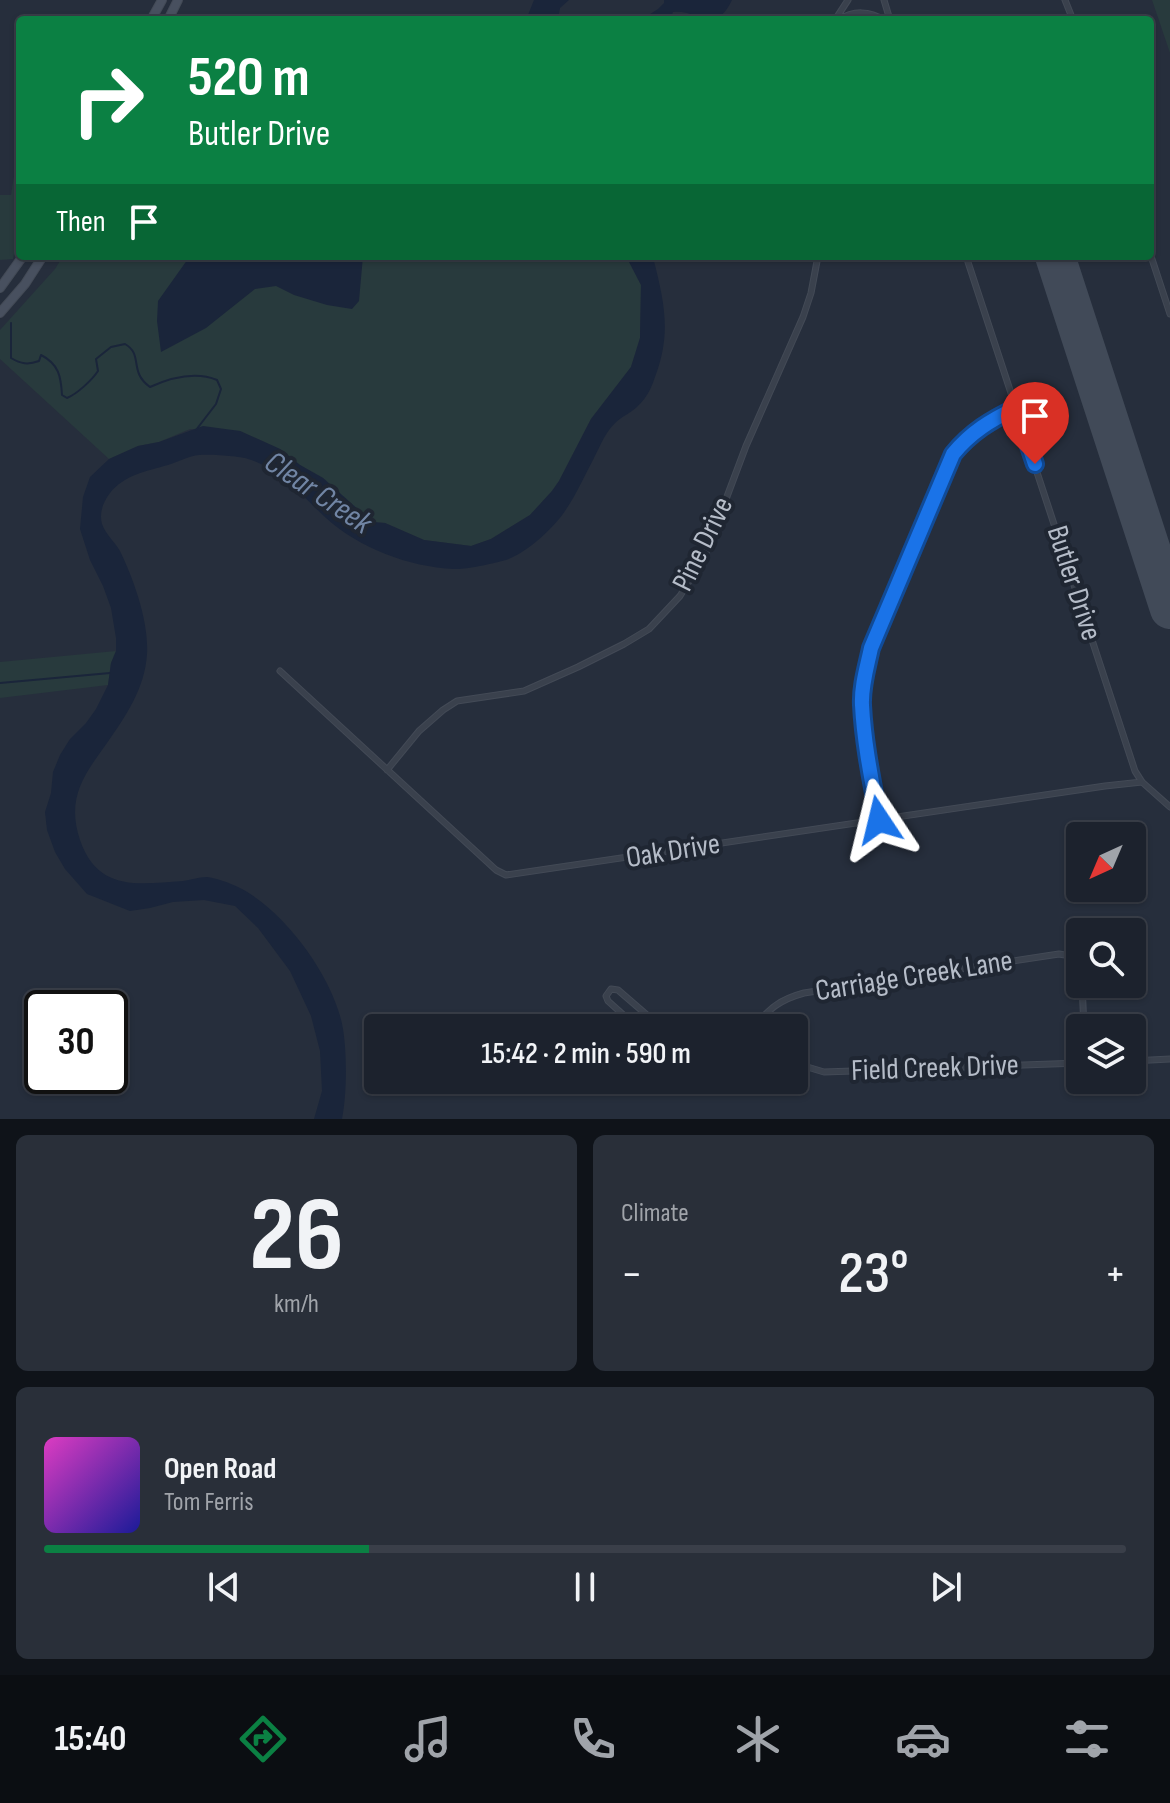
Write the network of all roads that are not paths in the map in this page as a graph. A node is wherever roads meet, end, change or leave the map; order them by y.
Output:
1 (844, 16) edge
2 (879, 16) edge
3 (20, 260) edge
4 (40, 260) edge
5 (817, 260) edge
6 (967, 260) edge
7 (1152, 260) edge
8 (0, 288) edge
9 (0, 313) edge
10 (1170, 314) edge
11 (1016, 408) junction
12 (280, 671) dead end
13 (387, 770) junction
14 (1142, 782) junction
15 (1170, 807) edge
16 (879, 820) junction
17 (1066, 955) edge
18 (622, 1014) edge
19 (646, 1014) edge
20 (765, 1014) edge
21 (1170, 1059) edge
22 (1146, 1060) edge
23 (1066, 1063) edge
24 (808, 1067) edge

1 - 2 street
3 - 8 main road
4 - 9 main road
5 - 13 street, Pine Drive
6 - 11 street, Butler Drive
7 - 10 street
11 - 14 street, Butler Drive
11 - 16 street
12 - 13 street, Oak Drive
13 - 16 street, Oak Drive
14 - 15 street, Butler Drive
14 - 16 street, Oak Drive
17 - 20 street, Carriage Creek Lane
18 - 19 street
21 - 22 street
23 - 24 street, Field Creek Drive

